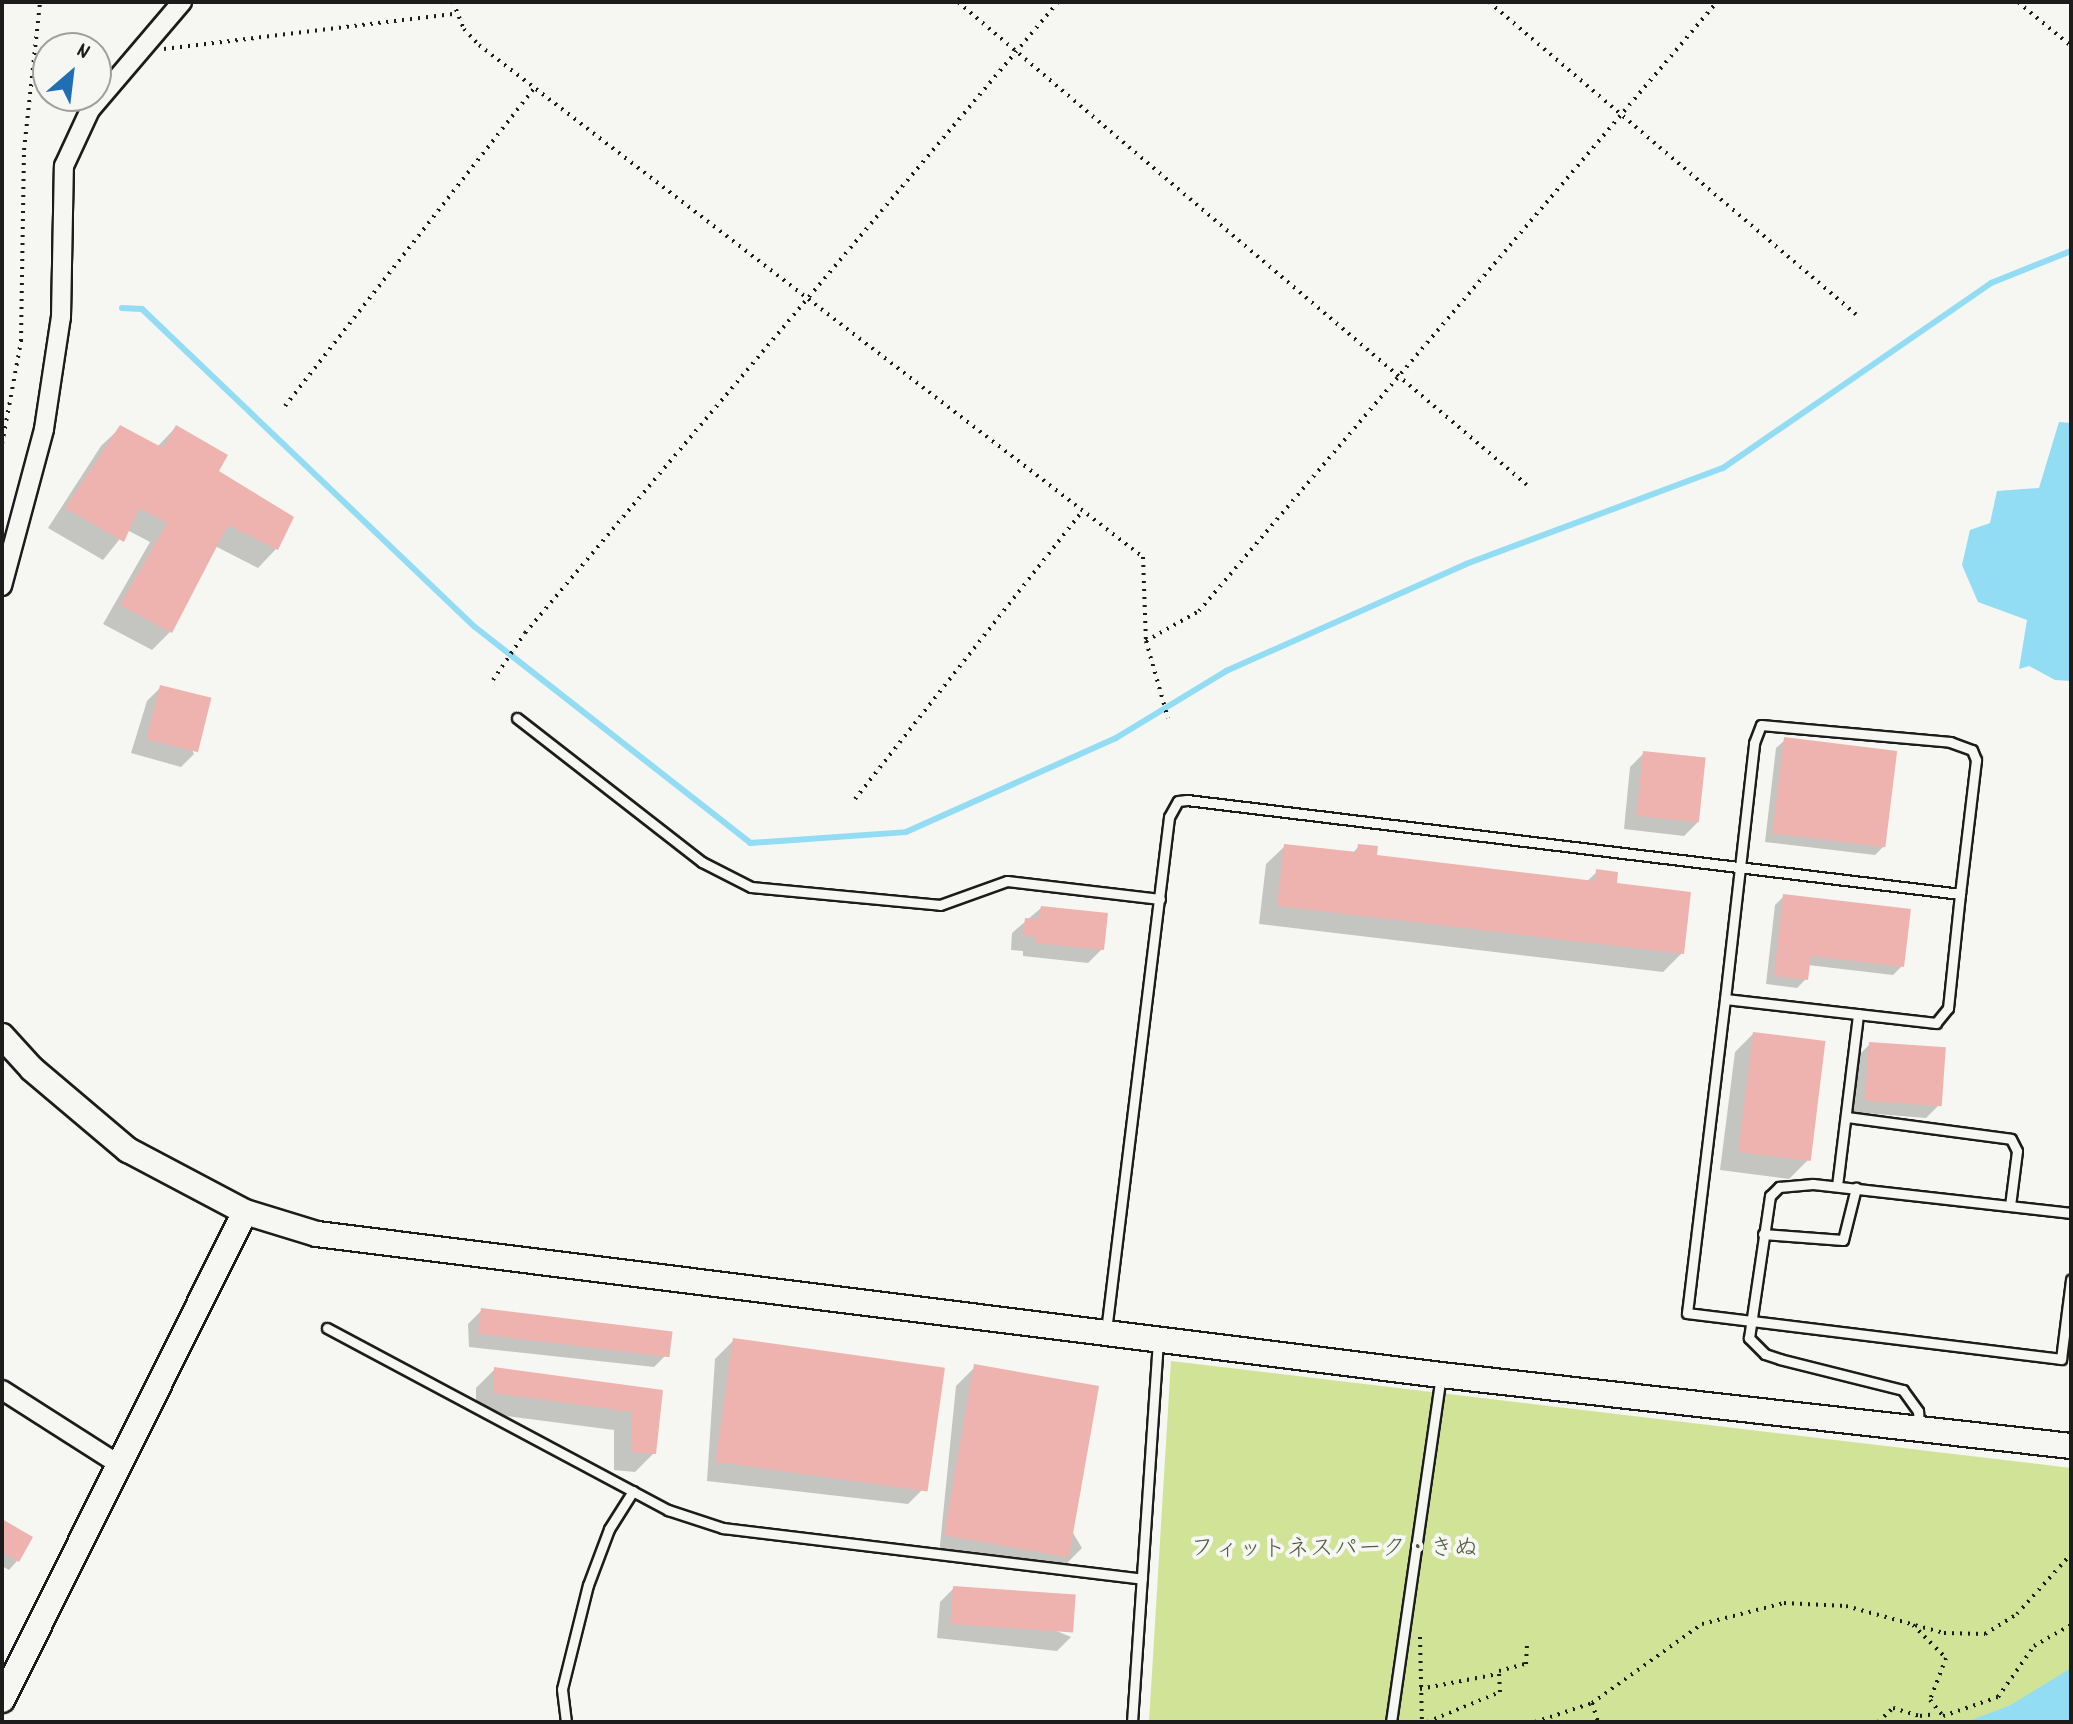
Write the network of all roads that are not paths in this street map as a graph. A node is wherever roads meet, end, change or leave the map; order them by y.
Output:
1 (182, 2) edge
2 (17, 535) junction
3 (2, 564) edge
4 (2, 586) edge
5 (517, 718) dead end
6 (1739, 867) junction
7 (1960, 894) junction
8 (1160, 899) junction
9 (1725, 999) junction
10 (1858, 1014) junction
11 (2, 1036) edge
12 (1847, 1117) junction
13 (1837, 1186) junction
14 (1856, 1188) junction
15 (2010, 1206) junction
16 (245, 1212) junction
17 (2071, 1213) edge
18 (1763, 1234) junction
19 (2071, 1280) edge
20 (1750, 1321) junction
21 (327, 1328) dead end
22 (1106, 1331) junction
23 (1158, 1338) junction
24 (1441, 1375) junction
25 (2, 1390) edge
26 (1919, 1428) junction
27 (2071, 1446) edge
28 (118, 1464) junction
29 (633, 1491) junction
30 (1142, 1579) junction
31 (2, 1700) edge
32 (1394, 1721) edge
33 (566, 1722) edge
34 (1132, 1722) edge

1 - 2 street
2 - 3 street
2 - 4 street
5 - 8 lane
6 - 7 lane
6 - 7 lane
6 - 8 lane
6 - 9 lane
7 - 10 lane
8 - 22 lane
9 - 10 lane
9 - 20 lane
10 - 12 lane
11 - 16 street
12 - 13 lane
12 - 15 lane
13 - 14 lane
13 - 18 lane
14 - 15 lane
14 - 18 lane
15 - 17 lane
16 - 22 street
16 - 28 street
18 - 20 lane
19 - 20 lane
20 - 26 lane
21 - 29 lane
22 - 23 street
23 - 24 street
23 - 30 lane
24 - 26 street
24 - 32 lane
25 - 28 street
26 - 27 street
28 - 31 street
29 - 30 lane
29 - 33 lane
30 - 34 lane

